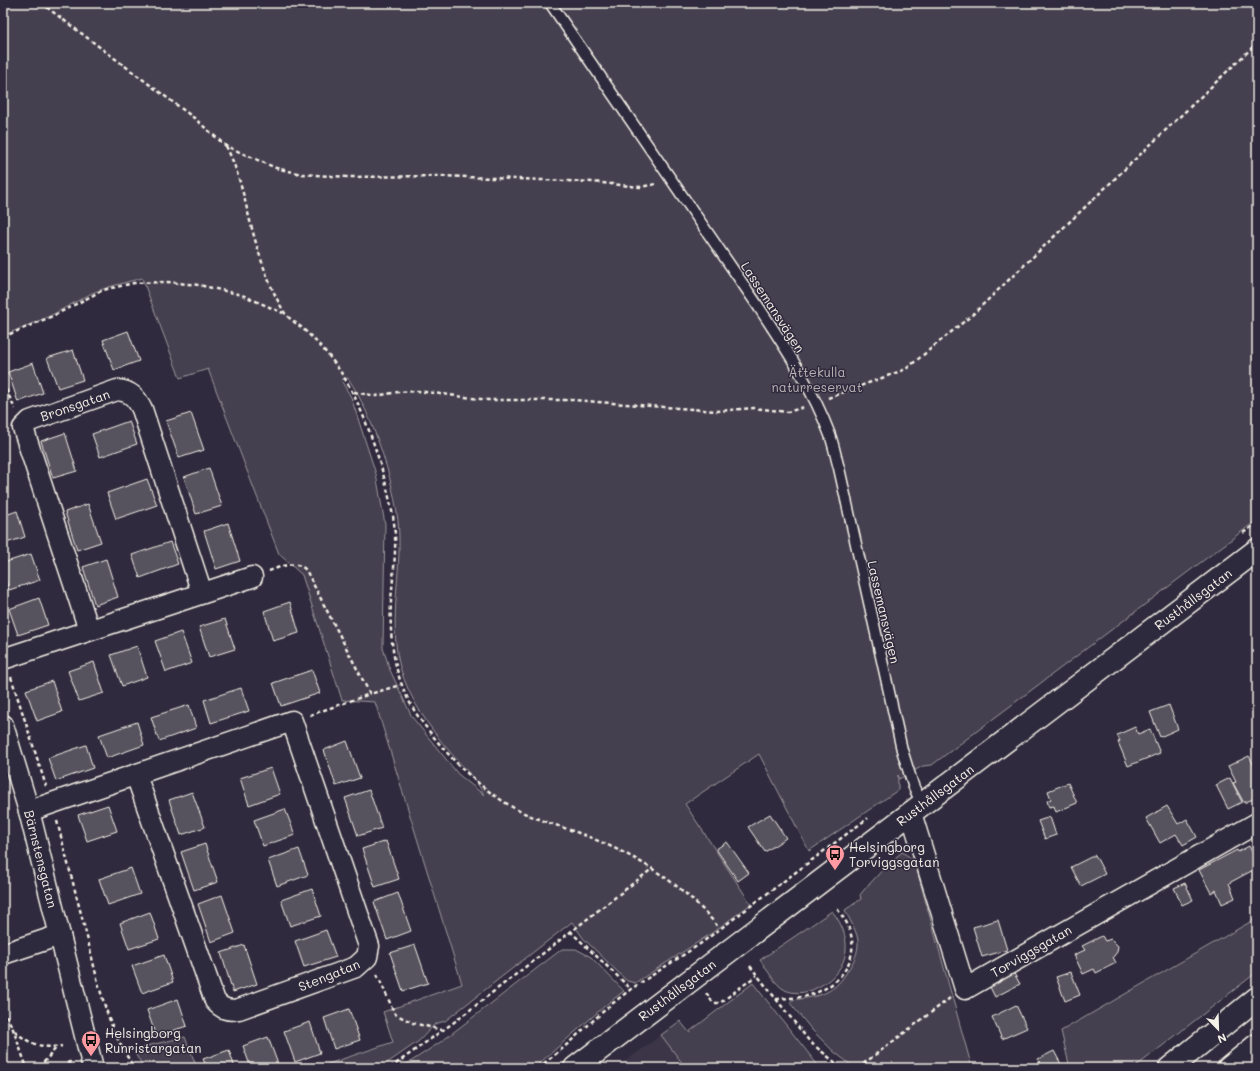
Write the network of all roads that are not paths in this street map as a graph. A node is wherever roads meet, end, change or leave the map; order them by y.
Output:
1 (550, 3) edge
2 (1257, 550) edge
3 (252, 577) road end
4 (202, 593) junction
5 (90, 630) junction
6 (4, 659) edge
7 (3, 725) edge
8 (136, 775) junction
9 (917, 809) junction
10 (29, 811) junction
11 (1257, 823) edge
12 (60, 935) junction
13 (3, 954) edge
14 (1257, 998) edge
15 (1257, 1045) edge
16 (93, 1068) edge
17 (575, 1068) edge
18 (1170, 1068) edge
19 (1229, 1068) edge

1 - 9 lane, Lassemansvägen
2 - 9 main road, Rusthållsgatan
3 - 4 street
4 - 5 street
4 - 5 street, Bronsgatan
5 - 6 street
7 - 10 street, Bärnstensgatan
8 - 8 street, Stengatan
8 - 10 street
9 - 11 street, Torviggsgatan
9 - 17 main road, Rusthållsgatan
10 - 12 street, Bärnstensgatan
12 - 13 street
12 - 16 street, Bärnstensgatan
14 - 18 main road
15 - 19 main road

